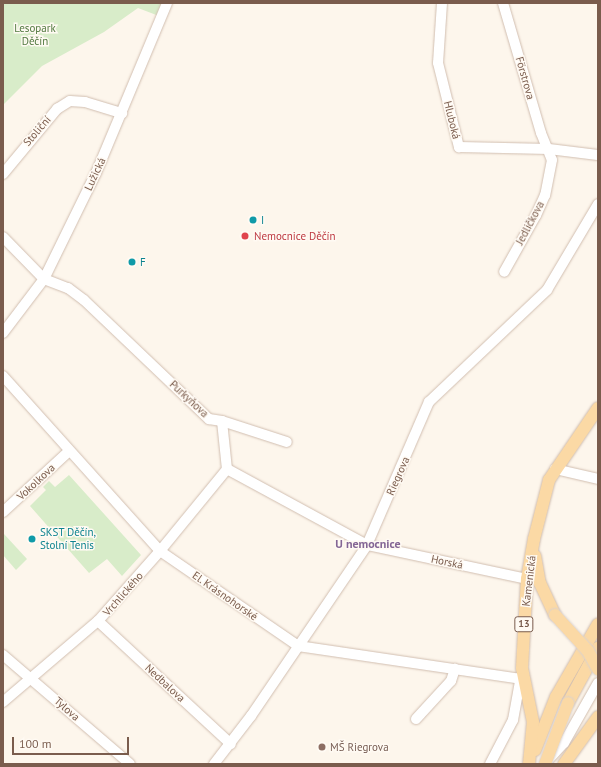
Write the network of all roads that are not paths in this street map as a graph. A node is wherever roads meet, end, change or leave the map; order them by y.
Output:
1 (167, 3) edge
2 (442, 3) edge
3 (500, 4) edge
4 (122, 113) junction
5 (549, 149) junction
6 (598, 155) edge
7 (3, 174) edge
8 (598, 204) edge
9 (3, 237) edge
10 (504, 272) dead end
11 (44, 279) junction
12 (3, 333) edge
13 (3, 376) edge
14 (598, 408) edge
15 (222, 421) junction
16 (287, 442) dead end
17 (69, 451) junction
18 (227, 469) junction
19 (555, 469) junction
20 (598, 479) edge
21 (3, 512) edge
22 (534, 539) junction
23 (367, 545) junction
24 (160, 551) junction
25 (527, 579) junction
26 (98, 621) junction
27 (598, 624) edge
28 (298, 646) junction
29 (598, 648) edge
30 (3, 654) edge
31 (598, 669) edge
32 (455, 670) junction
33 (522, 674) junction
34 (31, 678) junction
35 (598, 683) edge
36 (3, 702) edge
37 (598, 718) edge
38 (416, 719) dead end
39 (231, 744) junction
40 (130, 764) edge
41 (214, 764) edge
42 (490, 764) edge
43 (530, 764) edge
44 (544, 764) edge
45 (564, 764) edge

1 - 4 street, Lužická
2 - 5 street, Hluboká
3 - 5 street, Förstrova
4 - 7 street, Stoliční
4 - 11 street, Lužická
5 - 6 street, Hluboká
5 - 10 street, Jedličkova
8 - 23 street, Riegrova
9 - 11 street, Purkyňova
11 - 12 street, Lužická
11 - 15 street, Purkyňova
13 - 17 street, El. Krásnohorské
14 - 19 main road, Kamenická / 13
15 - 16 street
15 - 18 street, Purkyňova
17 - 21 street, Vokolkova
17 - 24 street, El. Krásnohorské
18 - 23 street
18 - 24 street, Vrchlického
19 - 20 street
19 - 22 main road, Kamenická / 13
22 - 25 main road, Kamenická / 13
22 - 31 main road, 13, bridge
23 - 25 street, Horská
23 - 28 street, Riegrova
24 - 26 street, Vrchlického
24 - 28 street, El. Krásnohorské
25 - 33 main road, Kamenická / 13
26 - 34 street, Vrchlického
26 - 39 street, Nedbalova
27 - 43 main road
28 - 32 street, El. Krásnohorské
28 - 39 street, Riegrova
29 - 44 main road, bridge
30 - 34 street, Tylova
32 - 33 street, El. Krásnohorské
32 - 38 street
33 - 42 street, Kamenická
33 - 43 main road, 13
34 - 36 street, Vrchlického
34 - 40 street, Tylova
35 - 44 street
37 - 45 main road
39 - 41 street, Riegrova

